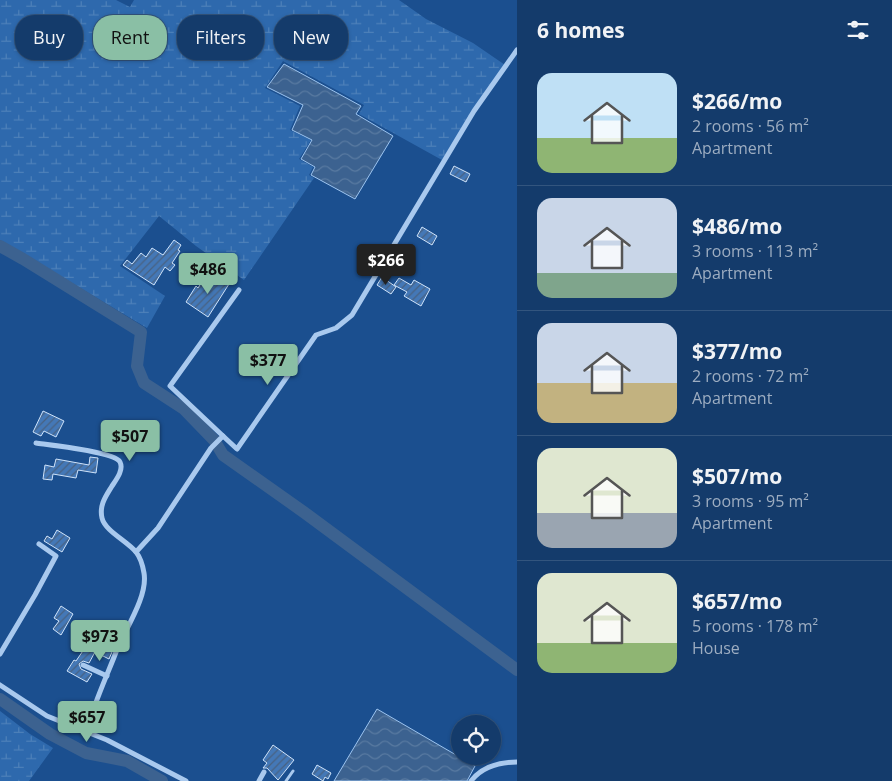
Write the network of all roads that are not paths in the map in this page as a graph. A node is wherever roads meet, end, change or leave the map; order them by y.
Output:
1 (517, 50) edge
2 (239, 290) dead end
3 (222, 437) junction
4 (36, 443) dead end
5 (39, 544) dead end
6 (136, 552) junction
7 (0, 654) edge
8 (84, 665) dead end
9 (106, 676) junction
10 (0, 685) edge
11 (86, 732) junction
12 (517, 762) edge
13 (293, 771) dead end
14 (264, 772) dead end
15 (186, 781) edge
16 (259, 781) edge
17 (286, 781) edge
18 (471, 781) edge

1 - 3 street
2 - 3 street
3 - 6 street
4 - 6 street
5 - 7 street
6 - 9 street
8 - 9 street
9 - 11 street
10 - 11 street
11 - 15 street
12 - 18 street
13 - 17 lane
14 - 16 street

